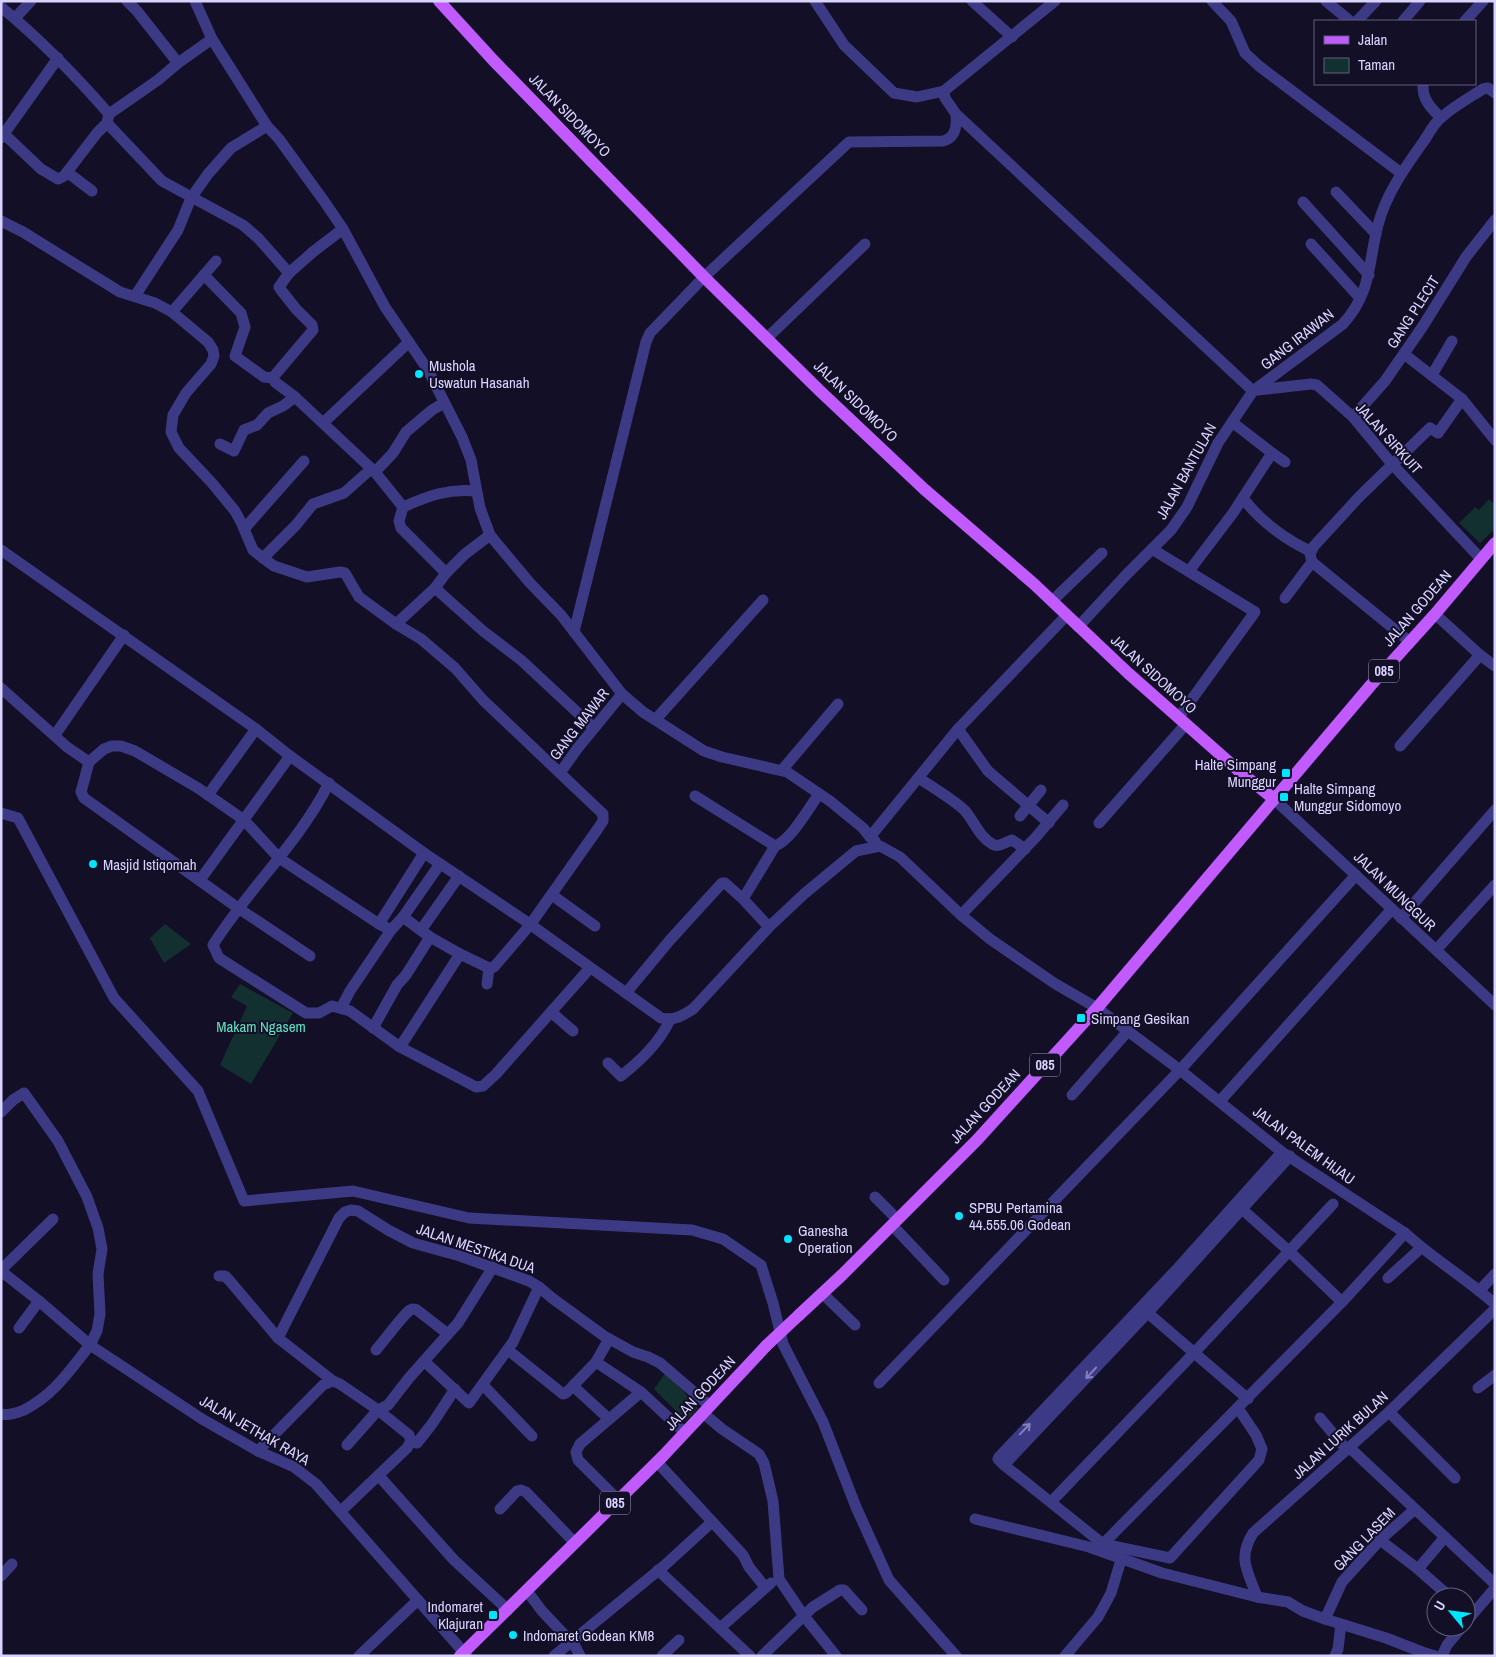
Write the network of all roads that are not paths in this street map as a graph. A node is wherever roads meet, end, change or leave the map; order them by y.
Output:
1 (31, 1) edge
2 (126, 1) edge
3 (195, 1) edge
4 (439, 1) edge
5 (815, 1) edge
6 (972, 1) edge
7 (1055, 1) edge
8 (1212, 1) edge
9 (1326, 1) edge
10 (1376, 1) edge
11 (1420, 1) edge
12 (1483, 1) edge
13 (1, 7) edge
14 (15, 18) junction
15 (1349, 20) edge
16 (1358, 20) edge
17 (1404, 20) edge
18 (1466, 20) edge
19 (1012, 37) junction
20 (212, 39) junction
21 (58, 58) junction
22 (178, 63) junction
23 (1423, 85) edge
24 (944, 91) junction
25 (1495, 93) edge
26 (956, 114) junction
27 (108, 118) junction
28 (1440, 118) junction
29 (267, 126) junction
30 (3, 134) edge
31 (67, 172) junction
32 (1400, 173) junction
33 (92, 191) dead end
34 (1336, 192) dead end
35 (191, 198) junction
36 (1304, 202) dead end
37 (1495, 220) edge
38 (1, 222) edge
39 (343, 230) junction
40 (1376, 234) junction
41 (864, 244) dead end
42 (1311, 244) dead end
43 (216, 261) dead end
44 (289, 273) junction
45 (204, 275) junction
46 (1369, 276) junction
47 (704, 277) junction
48 (135, 296) junction
49 (1360, 298) junction
50 (172, 312) junction
51 (767, 338) junction
52 (1452, 341) dead end
53 (409, 342) junction
54 (1404, 354) junction
55 (1432, 375) junction
56 (273, 378) junction
57 (1254, 391) junction
58 (295, 397) junction
59 (1462, 400) junction
60 (444, 403) junction
61 (1353, 417) junction
62 (1232, 422) junction
63 (323, 423) junction
64 (1495, 440) edge
65 (220, 444) dead end
66 (1272, 454) junction
67 (304, 461) dead end
68 (1285, 462) dead end
69 (1392, 464) junction
70 (373, 471) junction
71 (476, 491) junction
72 (1243, 498) junction
73 (403, 507) junction
74 (244, 529) junction
75 (490, 535) junction
76 (1152, 549) junction
77 (1, 550) edge
78 (1490, 551) edge
79 (1102, 553) dead end
80 (1311, 556) junction
81 (263, 558) junction
82 (1189, 571) junction
83 (441, 580) junction
84 (1285, 598) dead end
85 (763, 600) dead end
86 (1052, 601) junction
87 (1435, 614) junction
88 (1066, 616) junction
89 (396, 624) junction
90 (1078, 627) junction
91 (574, 632) junction
92 (124, 635) junction
93 (1410, 642) junction
94 (1480, 655) junction
95 (1495, 666) edge
96 (1, 688) edge
97 (622, 694) junction
98 (838, 704) dead end
99 (656, 719) junction
100 (1182, 720) junction
101 (594, 728) junction
102 (256, 729) junction
103 (958, 729) junction
104 (55, 735) junction
105 (1400, 746) dead end
106 (290, 756) junction
107 (89, 762) junction
108 (782, 770) junction
109 (560, 773) junction
110 (919, 778) junction
111 (329, 784) junction
112 (1041, 790) dead end
113 (818, 794) junction
114 (208, 796) junction
115 (695, 796) dead end
116 (1274, 799) junction
117 (1063, 805) dead end
118 (1029, 806) junction
119 (1495, 810) edge
120 (1, 813) edge
121 (1020, 816) dead end
122 (244, 820) junction
123 (1049, 823) junction
124 (1098, 823) dead end
125 (870, 837) junction
126 (775, 846) junction
127 (880, 846) junction
128 (1025, 849) junction
129 (424, 853) junction
130 (279, 858) junction
131 (440, 864) junction
132 (1356, 875) junction
133 (459, 876) junction
134 (200, 880) junction
135 (1495, 885) edge
136 (552, 895) junction
137 (743, 899) junction
138 (238, 908) junction
139 (1392, 909) junction
140 (962, 915) junction
141 (403, 917) junction
142 (1401, 918) junction
143 (379, 924) junction
144 (530, 925) junction
145 (595, 926) dead end
146 (769, 926) junction
147 (391, 930) junction
148 (425, 933) junction
149 (1436, 950) junction
150 (460, 954) junction
151 (310, 956) dead end
152 (489, 968) junction
153 (590, 968) junction
154 (487, 984) dead end
155 (626, 993) junction
156 (1495, 1005) edge
157 (341, 1008) junction
158 (1097, 1008) junction
159 (551, 1012) junction
160 (670, 1020) junction
161 (373, 1028) junction
162 (574, 1031) dead end
163 (1128, 1031) junction
164 (400, 1047) junction
165 (608, 1063) dead end
166 (1180, 1070) junction
167 (1072, 1095) dead end
168 (1220, 1101) junction
169 (1, 1112) edge
170 (1286, 1154) junction
171 (875, 1197) dead end
172 (1333, 1204) dead end
173 (1243, 1210) junction
174 (53, 1219) dead end
175 (895, 1222) junction
176 (1405, 1233) junction
177 (1421, 1248) junction
178 (1290, 1252) junction
179 (493, 1267) junction
180 (1, 1270) edge
181 (1495, 1274) edge
182 (219, 1276) dead end
183 (1388, 1278) dead end
184 (944, 1280) dead end
185 (539, 1287) junction
186 (1479, 1291) junction
187 (822, 1293) junction
188 (39, 1301) junction
189 (1342, 1302) junction
190 (1495, 1304) edge
191 (1495, 1309) edge
192 (1144, 1310) junction
193 (855, 1325) dead end
194 (19, 1328) dead end
195 (448, 1334) junction
196 (278, 1338) junction
197 (609, 1339) junction
198 (90, 1345) junction
199 (376, 1350) dead end
200 (508, 1350) junction
201 (1194, 1353) junction
202 (424, 1361) junction
203 (596, 1362) junction
204 (1495, 1375) edge
205 (333, 1381) junction
206 (879, 1383) dead end
207 (483, 1384) junction
208 (573, 1386) junction
209 (1478, 1388) dead end
210 (455, 1389) junction
211 (641, 1392) junction
212 (1248, 1399) junction
213 (1238, 1408) junction
214 (707, 1409) junction
215 (378, 1410) junction
216 (1389, 1412) junction
217 (1, 1414) edge
218 (1320, 1418) dead end
219 (609, 1419) junction
220 (685, 1433) junction
221 (532, 1436) dead end
222 (411, 1441) junction
223 (347, 1445) dead end
224 (1349, 1449) junction
225 (258, 1452) junction
226 (657, 1462) junction
227 (379, 1476) junction
228 (1455, 1478) dead end
229 (618, 1500) junction
230 (1051, 1502) junction
231 (500, 1509) dead end
232 (1415, 1509) junction
233 (342, 1511) junction
234 (975, 1519) dead end
235 (712, 1522) junction
236 (1444, 1537) junction
237 (1380, 1540) junction
238 (575, 1543) junction
239 (1103, 1544) junction
240 (1121, 1560) junction
241 (12, 1564) dead end
242 (1418, 1569) junction
243 (658, 1570) junction
244 (1, 1576) edge
245 (773, 1582) junction
246 (1495, 1584) edge
247 (1439, 1587) edge
248 (1495, 1588) edge
249 (528, 1591) junction
250 (1257, 1597) junction
251 (418, 1600) junction
252 (1476, 1608) edge
253 (508, 1610) junction
254 (862, 1610) dead end
255 (800, 1619) junction
256 (1325, 1619) junction
257 (1341, 1624) junction
258 (720, 1628) junction
259 (1454, 1637) edge
260 (679, 1640) dead end
261 (571, 1641) junction
262 (464, 1655) edge
263 (359, 1656) edge
264 (554, 1656) edge
265 (580, 1656) edge
266 (662, 1656) edge
267 (750, 1656) edge
268 (762, 1656) edge
269 (836, 1656) edge
270 (956, 1656) edge
271 (1065, 1656) edge
272 (1334, 1656) edge
273 (1435, 1656) edge
274 (1442, 1656) edge

1 - 14 street
2 - 22 street
3 - 20 street
4 - 47 main road, JALAN SIDOMOYO
5 - 24 street
6 - 19 street
7 - 19 street
8 - 32 street
9 - 15 street
10 - 16 street
11 - 17 street
12 - 18 street
13 - 14 street
14 - 21 street
19 - 24 street
20 - 22 street
20 - 29 street
21 - 27 street
21 - 30 street
22 - 27 street
23 - 28 street
24 - 26 street
25 - 28 street, GANG IRAWAN
26 - 47 street
26 - 57 street
27 - 31 street
27 - 35 street
28 - 32 street, GANG IRAWAN
29 - 35 street
29 - 39 street
30 - 31 street
31 - 33 street
32 - 40 street, GANG IRAWAN
34 - 40 street
35 - 44 street
35 - 48 street
36 - 46 street
37 - 54 street, GANG PLECIT
38 - 48 street
39 - 44 street
39 - 53 street
40 - 46 street, GANG IRAWAN
41 - 51 street
42 - 49 street
43 - 45 street
44 - 56 street
45 - 50 street
45 - 56 street
46 - 49 street, GANG IRAWAN
47 - 51 main road, JALAN SIDOMOYO
47 - 91 street
48 - 50 street
49 - 57 street, GANG IRAWAN
50 - 74 street
51 - 86 main road, JALAN SIDOMOYO
52 - 55 street
53 - 60 street
53 - 63 street
54 - 55 street
54 - 61 street, GANG PLECIT
55 - 59 street
56 - 58 street
57 - 61 street, JALAN SIRKUIT
57 - 62 street, JALAN BANTULAN
58 - 63 street
58 - 65 street
59 - 64 street
59 - 69 street
60 - 70 street
60 - 71 street
61 - 69 street, JALAN SIRKUIT
62 - 66 street
62 - 76 street, JALAN BANTULAN
63 - 70 street
66 - 68 street
66 - 72 street
67 - 74 street
69 - 78 street, JALAN SIRKUIT
69 - 80 street
70 - 73 street
70 - 81 street
71 - 73 street
71 - 75 street
72 - 80 street
72 - 82 street
73 - 83 street
74 - 81 street
75 - 83 street
75 - 91 street
76 - 82 street
76 - 90 street, JALAN BANTULAN
77 - 92 street
78 - 87 main road, JALAN GODEAN / 085
79 - 86 street
80 - 84 street
80 - 93 street
81 - 89 street
82 - 100 street
83 - 89 street
83 - 101 street
85 - 99 street
86 - 88 main road, JALAN SIDOMOYO
87 - 93 main road, JALAN GODEAN / 085
87 - 94 street
88 - 90 main road, JALAN SIDOMOYO
88 - 103 street
89 - 109 street
90 - 100 main road, JALAN SIDOMOYO
91 - 97 street
92 - 102 street
92 - 104 street
93 - 116 main road, JALAN GODEAN / 085
94 - 95 street
94 - 105 street
96 - 104 street
97 - 99 street
97 - 101 street, GANG MAWAR
98 - 108 street
99 - 108 street
100 - 116 main road, JALAN SIDOMOYO
100 - 124 street
101 - 109 street, GANG MAWAR
102 - 106 street
102 - 114 street
103 - 110 street
103 - 118 street
104 - 107 street
106 - 111 street
106 - 122 street
107 - 114 street
107 - 134 street
108 - 113 street, JALAN PALEM HIJAU
109 - 136 street
110 - 125 street
110 - 128 street
111 - 129 street
111 - 130 street
112 - 118 street
113 - 125 street, JALAN PALEM HIJAU
113 - 126 street
114 - 122 street
115 - 126 street
116 - 132 street, JALAN MUNGGUR
116 - 158 main road, JALAN GODEAN / 085
117 - 123 street
118 - 121 street
118 - 123 street
119 - 142 street
120 - 270 street
122 - 130 street
122 - 134 street
123 - 128 street
125 - 127 street, JALAN PALEM HIJAU
126 - 137 street
127 - 140 street, JALAN PALEM HIJAU
127 - 146 street
128 - 140 street
129 - 131 street
129 - 143 street
130 - 138 street
130 - 143 street
131 - 133 street
131 - 141 street
132 - 139 street, JALAN MUNGGUR
132 - 166 street
133 - 144 street
133 - 148 street
134 - 138 street
135 - 149 street
136 - 144 street
136 - 145 street
137 - 146 street
137 - 155 street
138 - 151 street
138 - 157 street
139 - 142 street, JALAN MUNGGUR
139 - 168 street
140 - 158 street, JALAN PALEM HIJAU
141 - 147 street
141 - 148 street
142 - 149 street, JALAN MUNGGUR
143 - 147 street
144 - 152 street
144 - 153 street
146 - 160 street
147 - 157 street
148 - 150 street
148 - 161 street
149 - 156 street, JALAN MUNGGUR
150 - 152 street
150 - 164 street
152 - 154 street
153 - 155 street
153 - 159 street
155 - 160 street
157 - 161 street
158 - 163 street, JALAN PALEM HIJAU
158 - 175 main road, JALAN GODEAN / 085
159 - 162 street
159 - 164 street
160 - 165 street
161 - 164 street
163 - 166 street, JALAN PALEM HIJAU
163 - 167 street
166 - 168 street, JALAN PALEM HIJAU
166 - 206 street
168 - 170 street, JALAN PALEM HIJAU
169 - 198 street
170 - 173 street
170 - 176 street, JALAN PALEM HIJAU
170 - 192 street
171 - 175 street
172 - 178 street
173 - 178 street
173 - 192 street
174 - 180 street
175 - 184 street
175 - 187 main road, JALAN GODEAN / 085
176 - 177 street, JALAN PALEM HIJAU
176 - 189 street
177 - 183 street
177 - 186 street, JALAN PALEM HIJAU
178 - 189 street
178 - 201 street
179 - 185 street, JALAN MESTIKA DUA
179 - 195 street
179 - 196 street, JALAN MESTIKA DUA
180 - 188 street, JALAN JETHAK RAYA
181 - 186 street
182 - 196 street
185 - 197 street, JALAN MESTIKA DUA
185 - 200 street
186 - 190 street, JALAN PALEM HIJAU
187 - 193 street
187 - 214 main road, JALAN GODEAN / 085, bridge
188 - 194 street
188 - 198 street, JALAN JETHAK RAYA
189 - 212 street
191 - 216 street, JALAN LURIK BULAN
192 - 201 street
192 - 230 street
195 - 199 street
195 - 202 street
196 - 205 street
197 - 203 street
197 - 214 street, JALAN MESTIKA DUA
198 - 217 street
198 - 225 street, JALAN JETHAK RAYA
200 - 207 street
200 - 208 street
201 - 212 street
201 - 230 street
202 - 210 street
202 - 215 street
203 - 208 street
203 - 211 street
204 - 209 street
205 - 215 street
205 - 225 street
207 - 210 street
207 - 221 street
208 - 219 street
210 - 222 street
211 - 219 street
211 - 220 street
212 - 213 street
213 - 239 street
213 - 239 street
214 - 220 main road, JALAN GODEAN / 085
214 - 245 street, JALAN MESTIKA DUA
215 - 222 street
215 - 223 street
216 - 224 street, JALAN LURIK BULAN
216 - 228 street
218 - 224 street
219 - 229 street
220 - 226 main road, JALAN GODEAN / 085
222 - 227 street
224 - 232 street
224 - 250 street, JALAN LURIK BULAN
225 - 233 street, JALAN JETHAK RAYA
226 - 229 main road, JALAN GODEAN / 085
226 - 235 street
227 - 233 street
227 - 253 street
229 - 238 main road, JALAN GODEAN / 085
230 - 239 street
231 - 238 street
232 - 236 street
232 - 237 street, GANG LASEM
233 - 251 street, JALAN JETHAK RAYA
234 - 240 street
235 - 243 street
235 - 245 street
236 - 242 street
236 - 246 street
237 - 242 street
237 - 256 street, GANG LASEM
238 - 249 main road, JALAN GODEAN / 085
240 - 250 street
240 - 271 street
241 - 244 street
242 - 247 street
243 - 258 street
243 - 261 street
245 - 255 street, JALAN MESTIKA DUA
245 - 258 street
248 - 252 street
249 - 253 main road, JALAN GODEAN / 085
249 - 261 street
250 - 256 street
251 - 262 street, JALAN JETHAK RAYA
251 - 263 street
253 - 262 main road, JALAN GODEAN / 085
254 - 255 street
255 - 268 street
255 - 269 street, JALAN MESTIKA DUA
256 - 257 street
257 - 272 street
257 - 273 street
258 - 267 street
259 - 274 street
260 - 266 street
261 - 264 street
261 - 265 street

